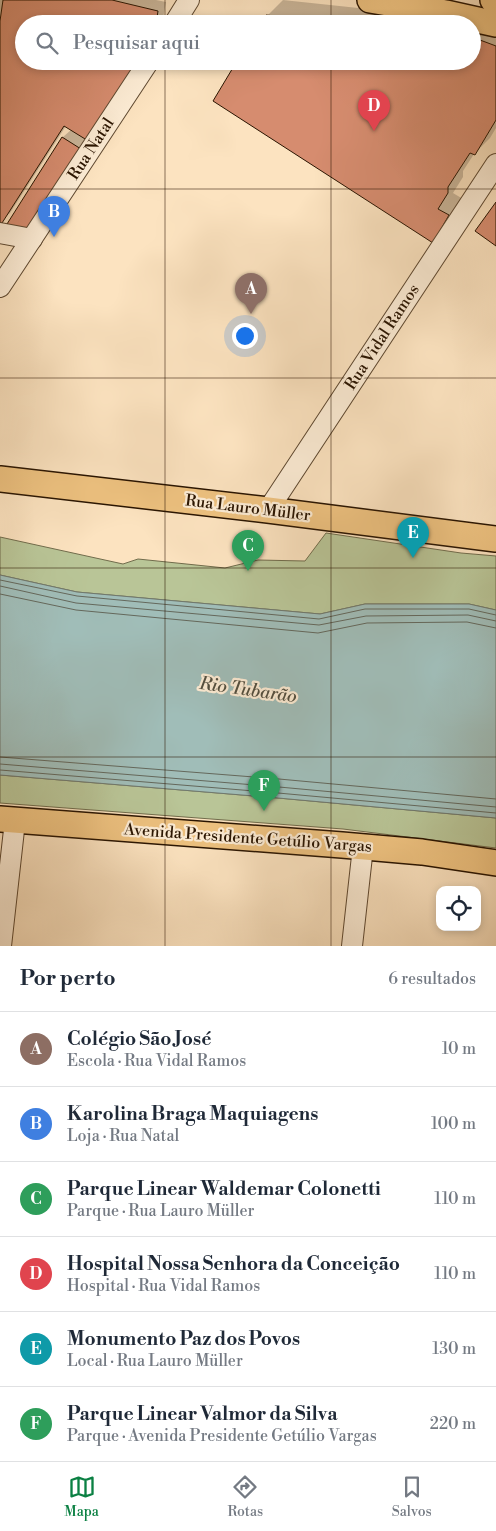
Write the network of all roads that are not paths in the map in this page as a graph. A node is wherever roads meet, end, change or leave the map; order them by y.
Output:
1 (189, 0) edge
2 (370, 0) edge
3 (180, 15) edge
4 (455, 15) edge
5 (481, 21) edge
6 (496, 24) edge
7 (143, 70) edge
8 (496, 164) edge
9 (0, 233) edge
10 (32, 239) junction
11 (0, 287) edge
12 (0, 479) edge
13 (268, 510) junction
14 (496, 539) edge
15 (7, 820) edge
16 (362, 847) junction
17 (496, 863) edge
18 (1, 946) edge
19 (352, 946) edge

1 - 3 street
2 - 4 main road
5 - 6 main road
7 - 10 street, Rua Natal
8 - 13 street, Rua Vidal Ramos
9 - 10 street
10 - 11 street, Rua Natal
12 - 13 main road, Rua Lauro Müller
13 - 14 main road, Rua Lauro Müller
15 - 16 main road, Avenida Presidente Getúlio Vargas
15 - 18 street
16 - 17 main road, Avenida Presidente Getúlio Vargas
16 - 19 street

